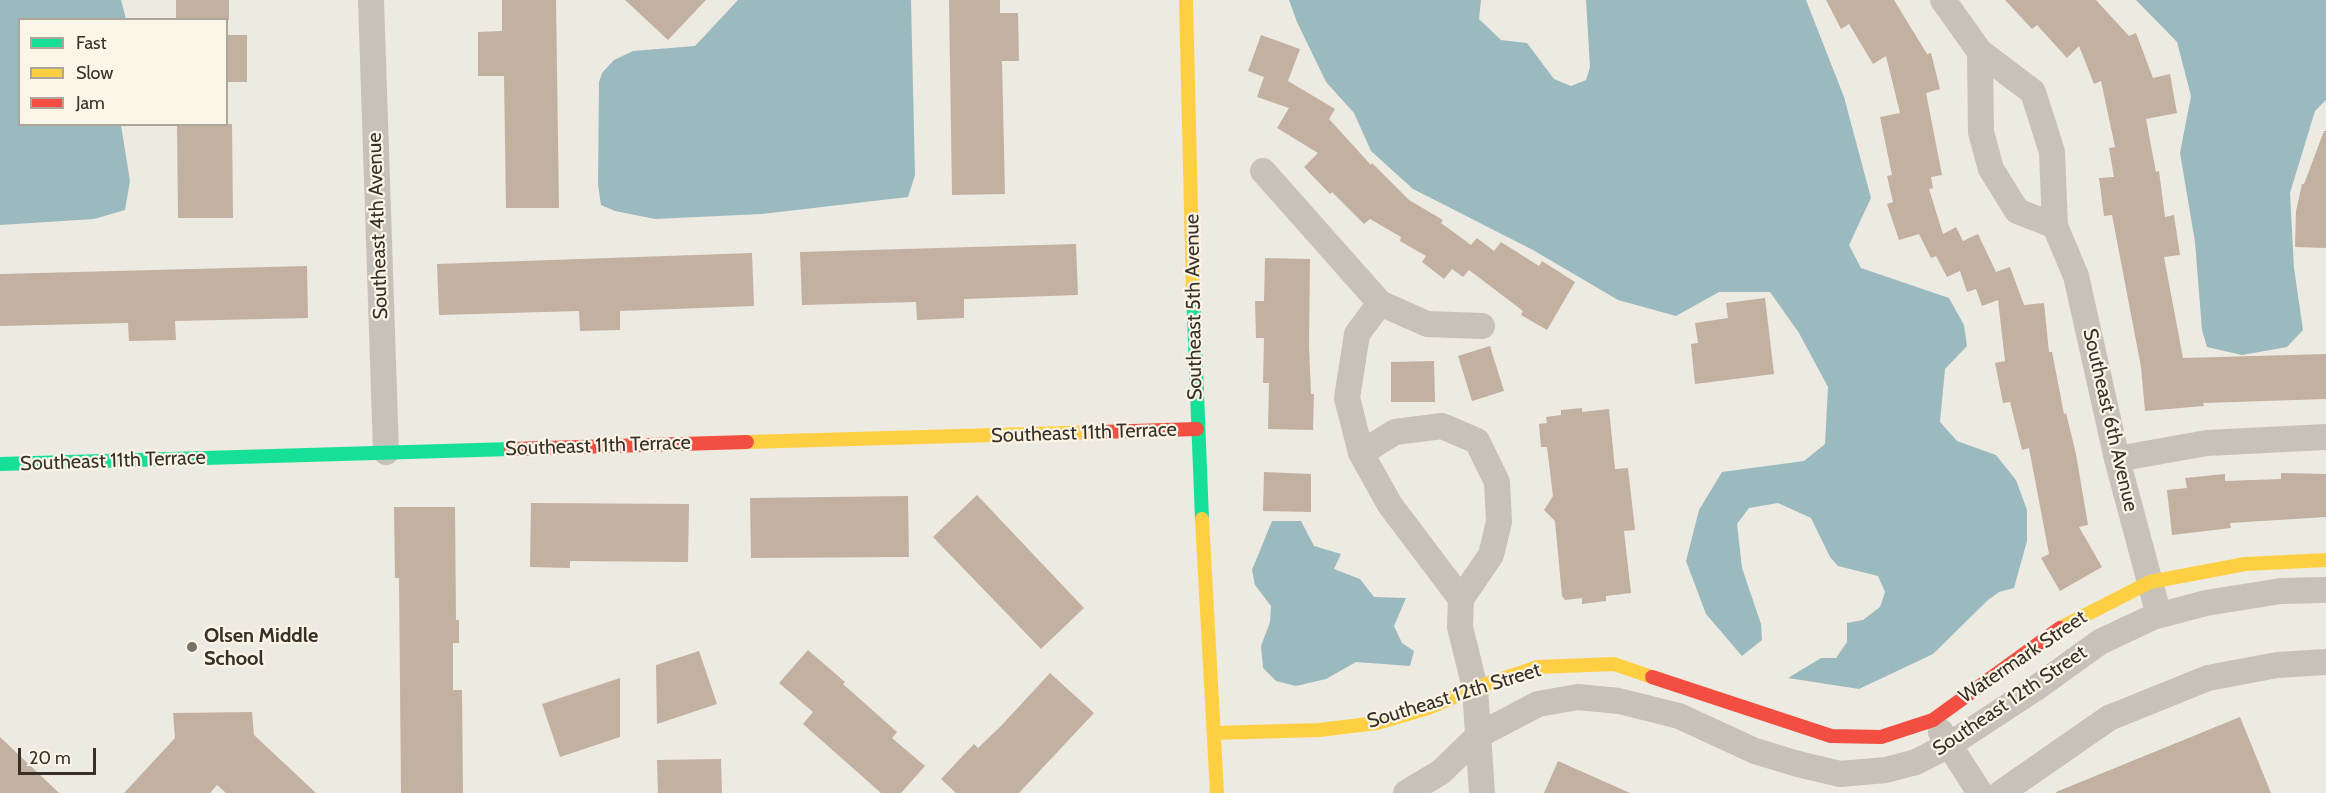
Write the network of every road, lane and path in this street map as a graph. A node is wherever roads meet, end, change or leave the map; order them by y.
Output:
1 (371, 0) edge
2 (1186, 0) edge
3 (1943, 0) edge
4 (1980, 52) junction
5 (1263, 171) dead end
6 (2055, 226) junction
7 (1380, 303) junction
8 (1482, 326) dead end
9 (1197, 429) junction
10 (2326, 437) edge
11 (386, 452) junction
12 (1361, 453) junction
13 (2116, 459) junction
14 (0, 464) edge
15 (2326, 560) edge
16 (2150, 582) junction
17 (2326, 590) edge
18 (1461, 599) junction
19 (2159, 615) junction
20 (2326, 662) edge
21 (1475, 688) junction
22 (1933, 720) junction
23 (1214, 733) junction
24 (1479, 735) junction
25 (1949, 745) junction
26 (1217, 793) edge
27 (1406, 793) edge
28 (1482, 793) edge
29 (1980, 793) edge
30 (2001, 793) edge

1 - 11 street, Southeast 4th Avenue
2 - 9 street, Southeast 5th Avenue
3 - 4 street, Southeast 6th Avenue
4 - 6 street, Southeast 6th Avenue
4 - 6 street
5 - 7 street
6 - 13 street, Southeast 6th Avenue
7 - 8 street
7 - 12 street
9 - 11 street, Southeast 11th Terrace
9 - 23 street, Southeast 5th Avenue
10 - 13 street
11 - 14 street, Southeast 11th Terrace
12 - 18 street
12 - 18 street
13 - 16 street, Southeast 6th Avenue
15 - 16 street, Watermark Street
16 - 19 street, Southeast 6th Avenue
16 - 22 street, Watermark Street
17 - 19 street, Southeast 12th Street
18 - 21 street
19 - 25 street, Southeast 12th Street
20 - 30 street
21 - 22 street, Southeast 12th Street
21 - 23 street, Southeast 12th Street
21 - 24 street
22 - 25 street
23 - 26 street, Southeast 5th Avenue
24 - 25 street, Southeast 12th Street
24 - 27 street, Southeast 12th Street
24 - 28 street
25 - 29 street

